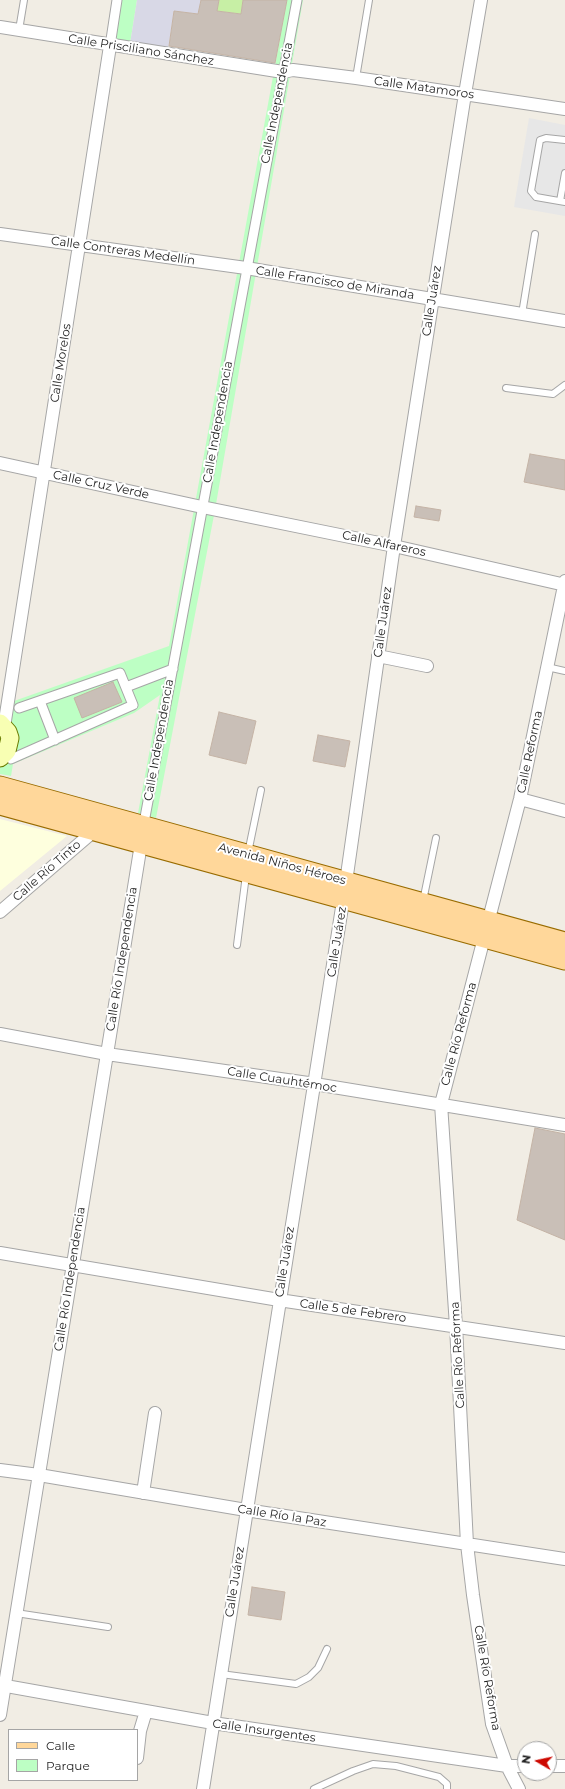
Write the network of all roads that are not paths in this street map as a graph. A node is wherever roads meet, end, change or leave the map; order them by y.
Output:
1 (24, 0) edge
2 (117, 0) edge
3 (297, 0) edge
4 (369, 0) edge
5 (481, 0) edge
6 (0, 27) edge
7 (19, 30) junction
8 (110, 46) junction
9 (283, 72) junction
10 (356, 78) junction
11 (464, 94) junction
12 (565, 109) edge
13 (565, 140) edge
14 (565, 172) edge
15 (562, 201) edge
16 (0, 234) edge
17 (535, 234) dead end
18 (79, 245) junction
19 (246, 268) junction
20 (433, 299) junction
21 (522, 314) junction
22 (565, 321) edge
23 (565, 385) edge
24 (506, 388) dead end
25 (0, 463) edge
26 (44, 472) junction
27 (202, 507) junction
28 (394, 546) junction
29 (565, 584) edge
30 (378, 656) junction
31 (428, 666) dead end
32 (547, 667) junction
33 (173, 669) junction
34 (565, 671) edge
35 (126, 687) junction
36 (40, 701) junction
37 (19, 708) dead end
38 (1, 722) edge
39 (55, 740) junction
40 (6, 758) edge
41 (0, 786) edge
42 (261, 790) dead end
43 (520, 799) junction
44 (0, 805) edge
45 (565, 811) edge
46 (94, 831) junction
47 (142, 835) junction
48 (436, 838) dead end
49 (247, 855) junction
50 (246, 873) junction
51 (345, 891) junction
52 (422, 903) junction
53 (0, 912) edge
54 (487, 930) junction
55 (565, 942) edge
56 (237, 945) dead end
57 (565, 960) edge
58 (0, 1034) edge
59 (107, 1054) junction
60 (314, 1084) junction
61 (441, 1104) junction
62 (565, 1125) edge
63 (0, 1253) edge
64 (73, 1264) junction
65 (279, 1300) junction
66 (456, 1326) junction
67 (565, 1343) edge
68 (155, 1413) dead end
69 (0, 1470) edge
70 (39, 1475) junction
71 (143, 1493) junction
72 (246, 1510) junction
73 (468, 1544) junction
74 (565, 1559) edge
75 (16, 1613) junction
76 (108, 1627) dead end
77 (327, 1649) dead end
78 (220, 1674) junction
79 (2, 1685) edge
80 (146, 1711) junction
81 (0, 1715) edge
82 (213, 1723) junction
83 (138, 1749) edge
84 (507, 1766) junction
85 (517, 1766) edge
86 (203, 1789) edge
87 (314, 1789) edge
88 (447, 1789) edge
89 (519, 1789) edge

1 - 7 lane
2 - 8 street, Calle Morelos
3 - 9 street, Calle Independencia
4 - 10 lane
5 - 11 street, Calle Juárez
6 - 7 street, Calle Prisciliano Sánchez
7 - 8 street, Calle Prisciliano Sánchez
8 - 9 street, Calle Prisciliano Sánchez
8 - 18 street, Calle Morelos
9 - 10 street, Calle Matamoros
9 - 19 street, Calle Independencia
10 - 11 street, Calle Matamoros
11 - 12 street, Calle Matamoros
11 - 20 street, Calle Juárez
13 - 15 lane
14 - 15 lane
16 - 18 street, Calle Contreras Medellín
17 - 21 lane
18 - 19 street, Calle Contreras Medellín
18 - 26 street, Calle Morelos
19 - 20 street, Calle Francisco de Miranda
19 - 27 street, Calle Independencia
20 - 21 street, Calle Francisco de Miranda
20 - 28 street, Calle Juárez
21 - 22 street, Calle Francisco de Miranda
23 - 24 lane
25 - 26 street, Calle Cruz Verde
26 - 27 street, Calle Cruz Verde
26 - 38 street, Calle Morelos
27 - 28 street, Calle Alfareros
27 - 33 street, Calle Independencia
28 - 29 street, Calle Alfareros
28 - 30 street, Calle Juárez
29 - 32 street, Calle Reforma
30 - 31 street
30 - 51 street, Calle Juárez
32 - 34 lane
32 - 43 street, Calle Reforma
33 - 35 street
33 - 47 street, Calle Independencia
35 - 36 street
35 - 39 street
36 - 37 street
36 - 39 street
38 - 40 main road
39 - 40 street
41 - 47 main road, Avenida Niños Héroes
42 - 49 lane
43 - 45 street
43 - 54 street, Calle Reforma
44 - 46 main road, Avenida Niños Héroes
46 - 47 main road, Avenida Niños Héroes
46 - 53 street, Calle Río Tinto
47 - 49 main road, Avenida Niños Héroes
47 - 50 main road, Avenida Niños Héroes
47 - 59 street, Calle Río Independencia
48 - 52 lane
49 - 51 main road, Avenida Niños Héroes
50 - 51 main road, Avenida Niños Héroes
50 - 56 lane
51 - 52 main road, Avenida Niños Héroes
51 - 54 main road, Avenida Niños Héroes
51 - 60 street, Calle Juárez
52 - 54 main road, Avenida Niños Héroes
54 - 55 main road, Avenida Niños Héroes
54 - 57 main road, Avenida Niños Héroes
54 - 61 street, Calle Río Reforma
58 - 59 street, Calle Cuauhtémoc
59 - 60 street, Calle Cuauhtémoc
59 - 64 street, Calle Río Independencia
60 - 61 street, Calle Cuauhtémoc
60 - 65 street, Calle Juárez
61 - 62 street, Calle Cuauhtémoc
61 - 66 street, Calle Río Reforma
63 - 64 street, Calle 5 de Febrero
64 - 65 street, Calle 5 de Febrero
64 - 70 street, Calle Río Independencia
65 - 66 street, Calle 5 de Febrero
65 - 72 street, Calle Juárez
66 - 67 street, Calle 5 de Febrero
66 - 73 street, Calle Río Reforma
68 - 71 street
69 - 70 street, Calle Río la Paz
70 - 71 street, Calle Río la Paz
70 - 75 street, Calle Río Independencia
71 - 72 street, Calle Río la Paz
72 - 73 street, Calle Río la Paz
72 - 78 street, Calle Juárez
73 - 74 street, Calle Río la Paz
73 - 84 street, Calle Río Reforma
75 - 76 lane
75 - 79 street, Calle Río Independencia
77 - 78 lane
78 - 82 street, Calle Juárez
79 - 80 street, Calle Insurgentes
79 - 81 street, Calle Río Independencia
80 - 82 street, Calle Insurgentes
80 - 83 street
82 - 84 street, Calle Insurgentes
82 - 86 street, Calle Juárez
84 - 85 street, Calle Insurgentes
84 - 89 street, Calle Río Reforma
87 - 88 lane

